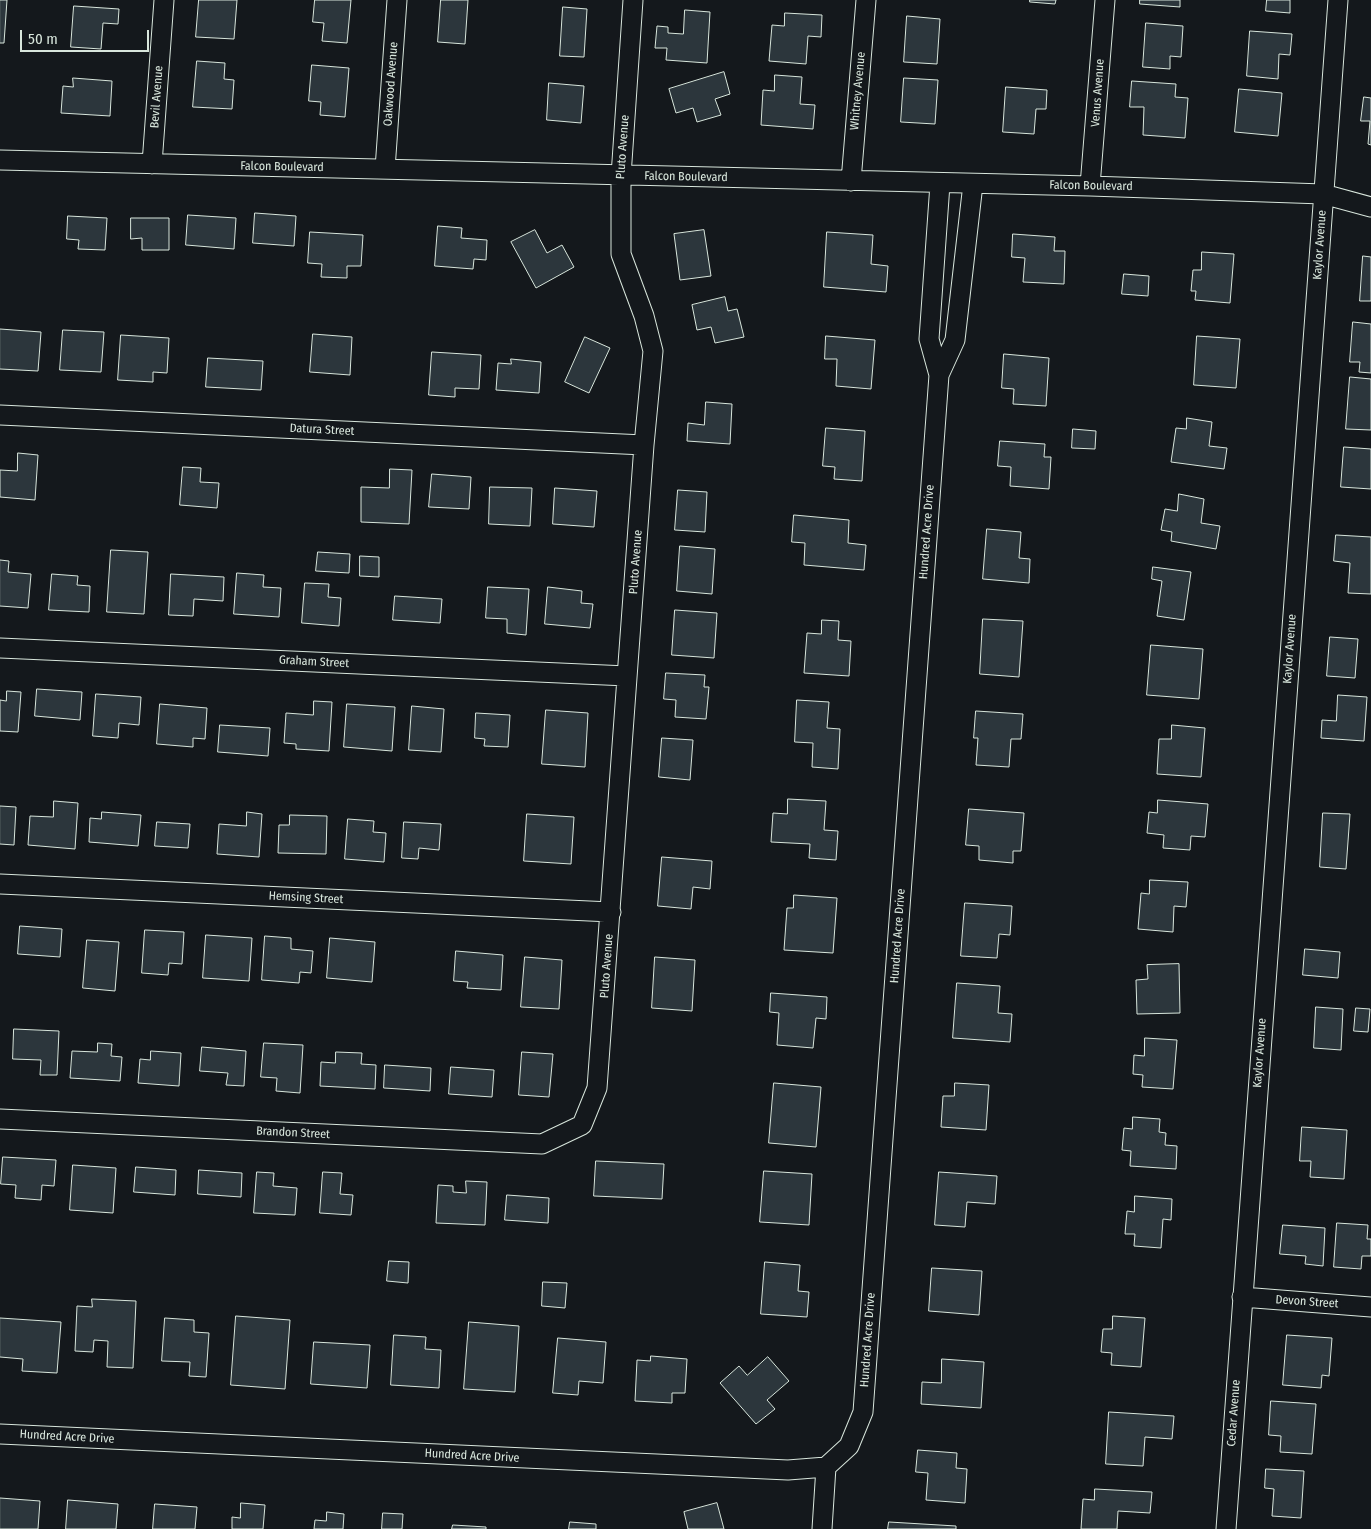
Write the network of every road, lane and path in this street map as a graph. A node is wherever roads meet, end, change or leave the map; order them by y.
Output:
1 (164, 0) edge
2 (398, 0) edge
3 (633, 0) edge
4 (866, 0) edge
5 (1105, 0) edge
6 (1338, 0) edge
7 (0, 160) edge
8 (152, 164) junction
9 (385, 169) junction
10 (621, 176) junction
11 (851, 181) junction
12 (940, 184) junction
13 (973, 184) junction
14 (1090, 186) junction
15 (1323, 194) junction
16 (1371, 207) edge
17 (938, 375) junction
18 (0, 415) edge
19 (644, 444) junction
20 (0, 648) edge
21 (628, 676) junction
22 (0, 884) edge
23 (611, 912) junction
24 (0, 1119) edge
25 (582, 1125) joint
26 (1242, 1297) junction
27 (1371, 1307) edge
28 (0, 1434) edge
29 (826, 1467) junction
30 (822, 1529) edge
31 (1226, 1529) edge

1 - 8 street, Bevil Avenue
2 - 9 street, Oakwood Avenue
3 - 10 street, Pluto Avenue
4 - 11 street, Whitney Avenue
5 - 14 street, Venus Avenue
6 - 15 street, Kaylor Avenue
7 - 8 street, Falcon Boulevard
8 - 9 street, Falcon Boulevard
9 - 10 street, Falcon Boulevard
10 - 11 street, Falcon Boulevard
10 - 19 street, Pluto Avenue
11 - 12 street, Falcon Boulevard
12 - 13 street, Falcon Boulevard
12 - 17 street, Hundred Acre Drive
13 - 14 street, Falcon Boulevard
13 - 17 street, Hundred Acre Drive
14 - 15 street, Falcon Boulevard
15 - 16 street, Falcon Boulevard
15 - 26 street, Kaylor Avenue
17 - 29 street, Hundred Acre Drive
18 - 19 street, Datura Street
19 - 21 street, Pluto Avenue
20 - 21 street, Graham Street
21 - 23 street, Pluto Avenue
22 - 23 street, Hemsing Street
23 - 25 street, Pluto Avenue
24 - 25 street, Brandon Street
26 - 27 street, Devon Street
26 - 31 street, Cedar Avenue
28 - 29 street, Hundred Acre Drive
29 - 30 street

